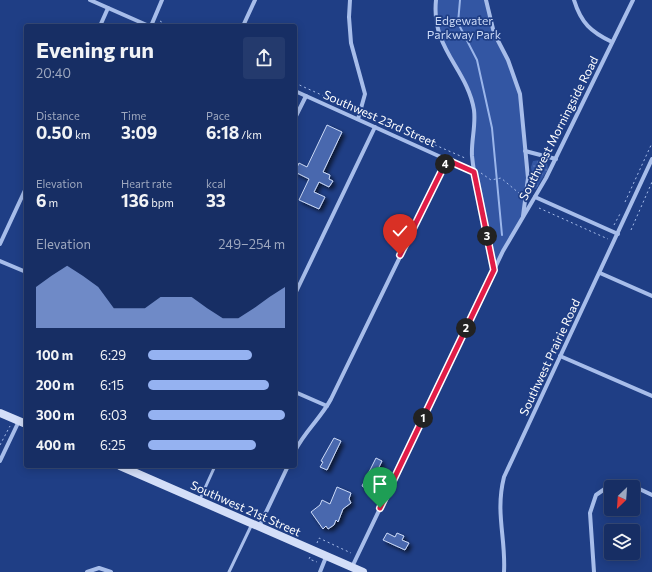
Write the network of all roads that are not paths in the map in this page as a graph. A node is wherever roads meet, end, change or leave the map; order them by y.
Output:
1 (90, 0) edge
2 (162, 0) edge
3 (255, 0) edge
4 (350, 0) edge
5 (436, 0) edge
6 (486, 0) edge
7 (574, 0) edge
8 (633, 0) edge
9 (108, 8) junction
10 (101, 24) edge
11 (145, 24) edge
12 (151, 24) edge
13 (244, 24) edge
14 (612, 42) junction
15 (297, 93) edge
16 (306, 96) junction
17 (297, 114) edge
18 (358, 119) junction
19 (375, 127) junction
20 (525, 151) junction
21 (556, 159) junction
22 (652, 159) edge
23 (447, 160) junction
24 (650, 170) edge
25 (474, 172) junction
26 (24, 192) edge
27 (535, 197) junction
28 (523, 216) junction
29 (618, 234) junction
30 (0, 244) edge
31 (0, 261) edge
32 (494, 270) junction
33 (24, 271) edge
34 (600, 272) junction
35 (297, 290) edge
36 (652, 296) edge
37 (560, 356) junction
38 (297, 393) edge
39 (652, 396) edge
40 (327, 406) junction
41 (0, 413) edge
42 (23, 423) edge
43 (297, 448) edge
44 (0, 461) edge
45 (127, 468) edge
46 (214, 468) edge
47 (287, 468) edge
48 (652, 495) edge
49 (199, 501) junction
50 (256, 526) junction
51 (326, 557) junction
52 (352, 567) junction
53 (87, 572) edge
54 (111, 572) edge
55 (229, 572) edge
56 (320, 572) edge
57 (363, 572) edge
58 (504, 572) edge
59 (594, 572) edge

1 - 9 street
2 - 12 street
3 - 13 street
4 - 18 street
5 - 25 street
6 - 20 street
7 - 14 street
8 - 14 street, Southwest Morningside Road
9 - 10 street
9 - 11 street
14 - 21 street, Southwest Morningside Road
15 - 16 street, Southwest 23rd Street
16 - 17 street
16 - 18 street, Southwest 23rd Street
18 - 19 street, Southwest 23rd Street
19 - 23 street, Southwest 23rd Street
19 - 35 street
20 - 21 street
20 - 28 street
21 - 27 street, Southwest Morningside Road
22 - 24 street, Southwest Prairie Road
23 - 25 street, Southwest 23rd Street
23 - 40 street
24 - 29 street, Southwest Prairie Road
25 - 32 street
26 - 30 street
27 - 28 street, Southwest Morningside Road
27 - 29 street
28 - 32 street, Southwest Morningside Road
29 - 34 street, Southwest Prairie Road
31 - 33 street
32 - 52 street, Southwest Morningside Road
34 - 36 street
34 - 37 street, Southwest Prairie Road
37 - 39 street
37 - 58 street, Southwest Prairie Road
38 - 40 street
40 - 43 street
41 - 42 main road
42 - 44 street
45 - 49 main road, Southwest 21st Street
46 - 49 lane
47 - 50 street
48 - 59 street
49 - 50 main road, Southwest 21st Street
50 - 51 main road, Southwest 21st Street
50 - 55 lane
51 - 52 main road, Southwest 21st Street
51 - 56 street
52 - 57 main road, Southwest 21st Street
53 - 54 street

